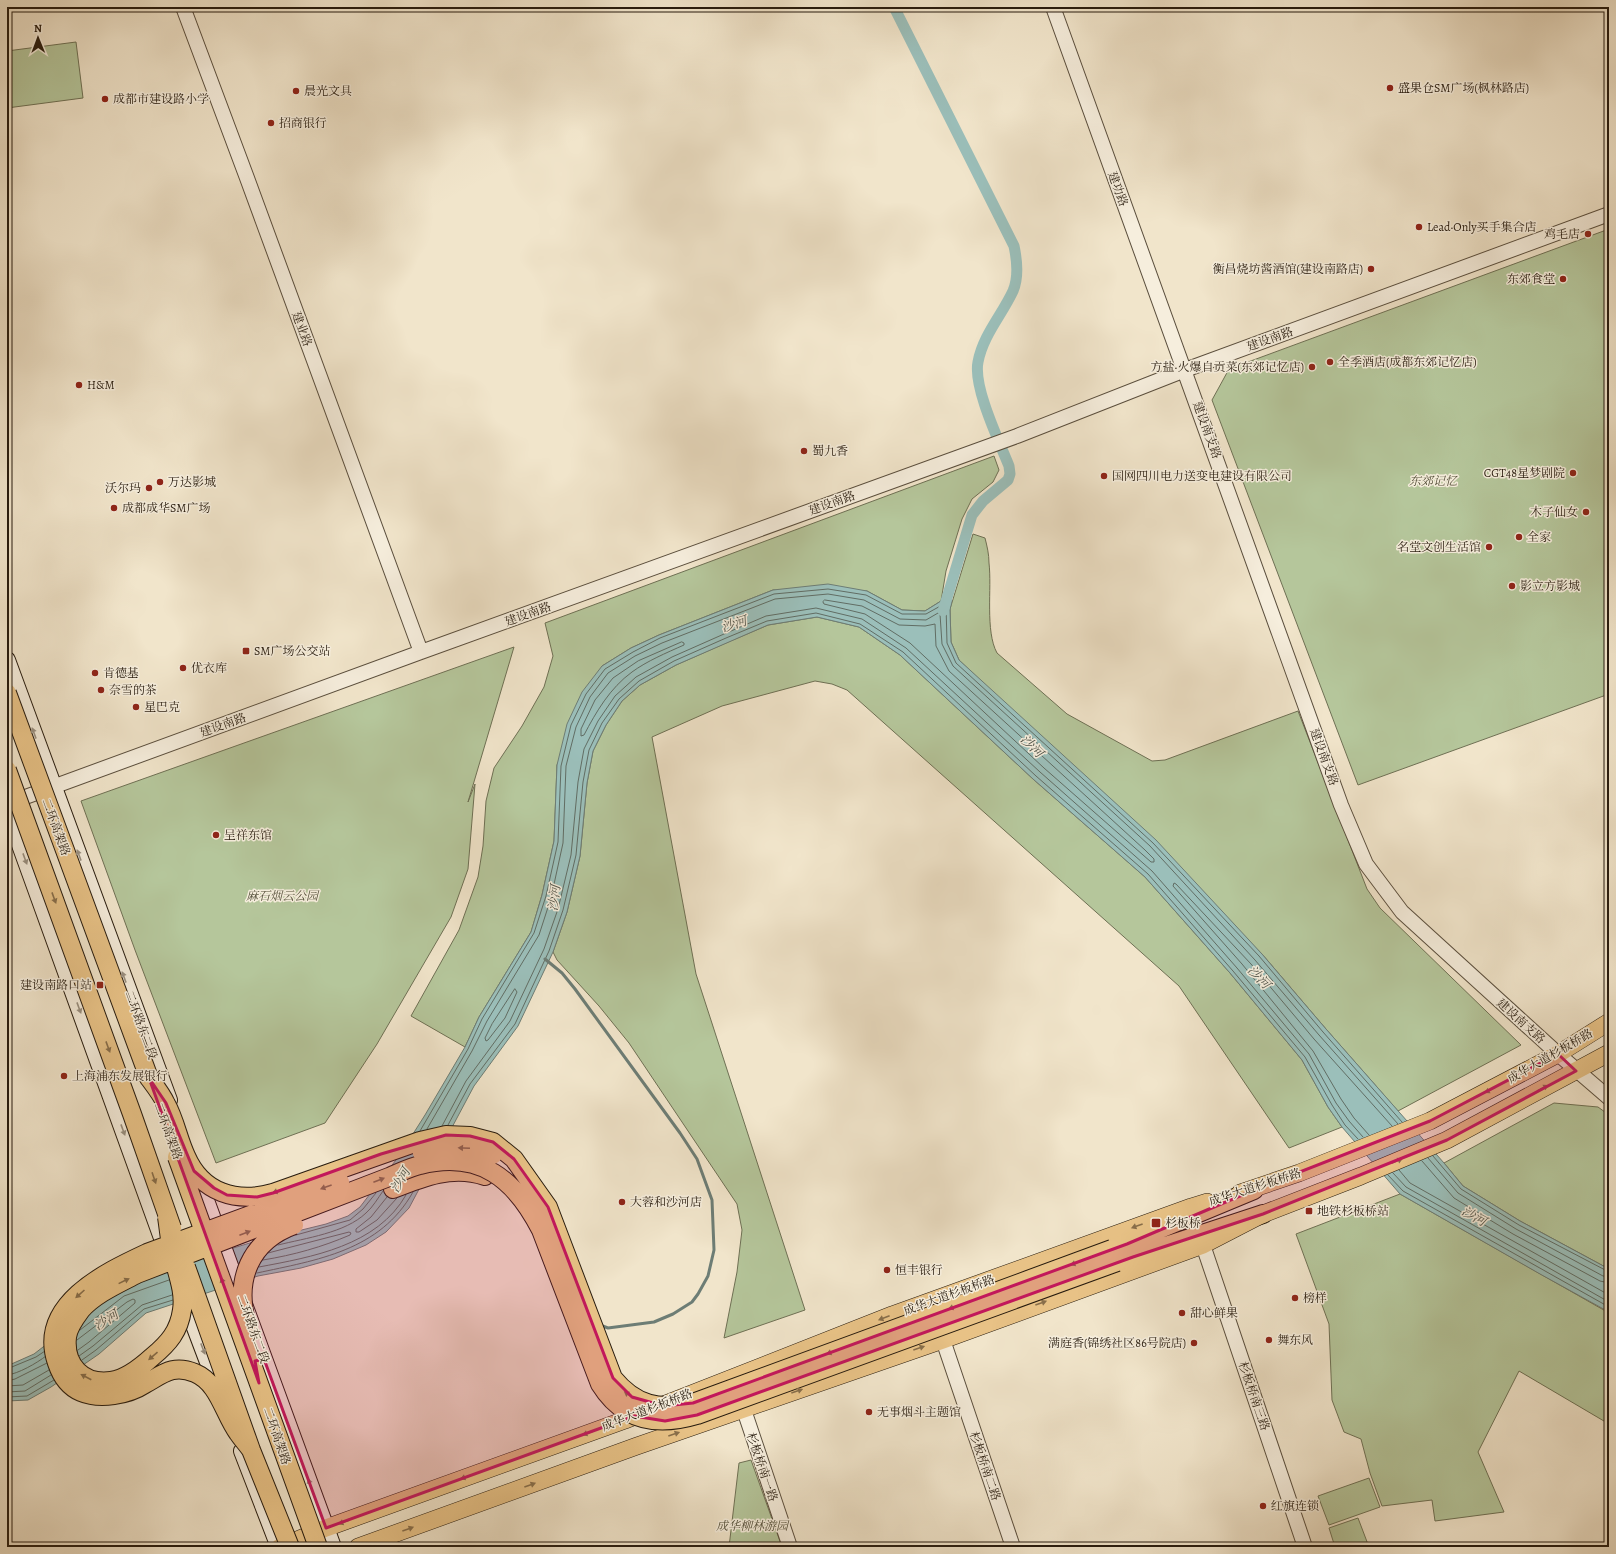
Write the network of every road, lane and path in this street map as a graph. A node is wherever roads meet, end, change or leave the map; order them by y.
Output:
1 (182, 7) edge
2 (1053, 7) edge
3 (1609, 214) edge
4 (1185, 370) junction
5 (421, 652) junction
6 (7, 660) edge
7 (7, 693) edge
8 (7, 770) edge
9 (53, 786) junction
10 (7, 804) edge
11 (7, 809) edge
12 (1609, 1022) edge
13 (1609, 1053) edge
14 (1558, 1054) junction
15 (1576, 1071) junction
16 (149, 1078) junction
17 (1609, 1098) edge
18 (534, 1185) junction
19 (1254, 1190) junction
20 (519, 1195) junction
21 (1263, 1214) junction
22 (167, 1217) junction
23 (1204, 1245) junction
24 (1115, 1256) junction
25 (943, 1340) junction
26 (259, 1383) junction
27 (744, 1410) junction
28 (251, 1450) junction
29 (326, 1528) junction
30 (279, 1547) edge
31 (290, 1547) edge
32 (318, 1547) edge
33 (333, 1547) edge
34 (358, 1547) edge
35 (790, 1547) edge
36 (1013, 1547) edge
37 (1305, 1547) edge

1 - 5 street, 建业路
2 - 4 street, 建功路
3 - 4 street, 建设南路
4 - 5 street, 建设南路
4 - 14 street, 建设南支路
5 - 9 street, 建设南路
9 -> 6 main road, 二环路东二段
7 - 16 highway, 二环高架路, bridge
8 -> 22 highway, bridge
9 - 10 street, 建设南路
29 -> 9 main road, 二环路东二段
11 -> 30 main road, bridge
12 - 14 main road, 成华大道杉板桥路
13 - 15 main road, 成华大道杉板桥路
14 - 15 street, 建设南支路
14 -> 19 main road, 成华大道杉板桥路
15 - 17 street, 建设南支路
21 -> 15 main road, 成华大道杉板桥路
18 -> 16 highway, bridge
26 -> 16 highway, 二环高架路, bridge
24 -> 18 highway, bridge
18 -> 28 highway, bridge
19 - 24 highway
19 -> 29 main road, 成华大道杉板桥路
22 -> 20 highway, bridge
20 - 24 highway, bridge
20 - 26 highway, bridge
21 - 23 main road, 成华大道杉板桥路
21 - 24 highway
22 - 28 highway, bridge
25 -> 23 main road, 成华大道杉板桥路
23 - 37 street, 杉板桥南三路
27 -> 25 main road, 成华大道杉板桥路
25 - 36 street, 杉板桥南二路
26 - 32 highway, 二环高架路, bridge
34 -> 27 main road, 成华大道杉板桥路
27 - 35 street, 杉板桥南一路
28 - 31 highway, bridge
29 - 30 main road, 成华大道杉板桥路
29 - 33 main road, 二环路东二段

